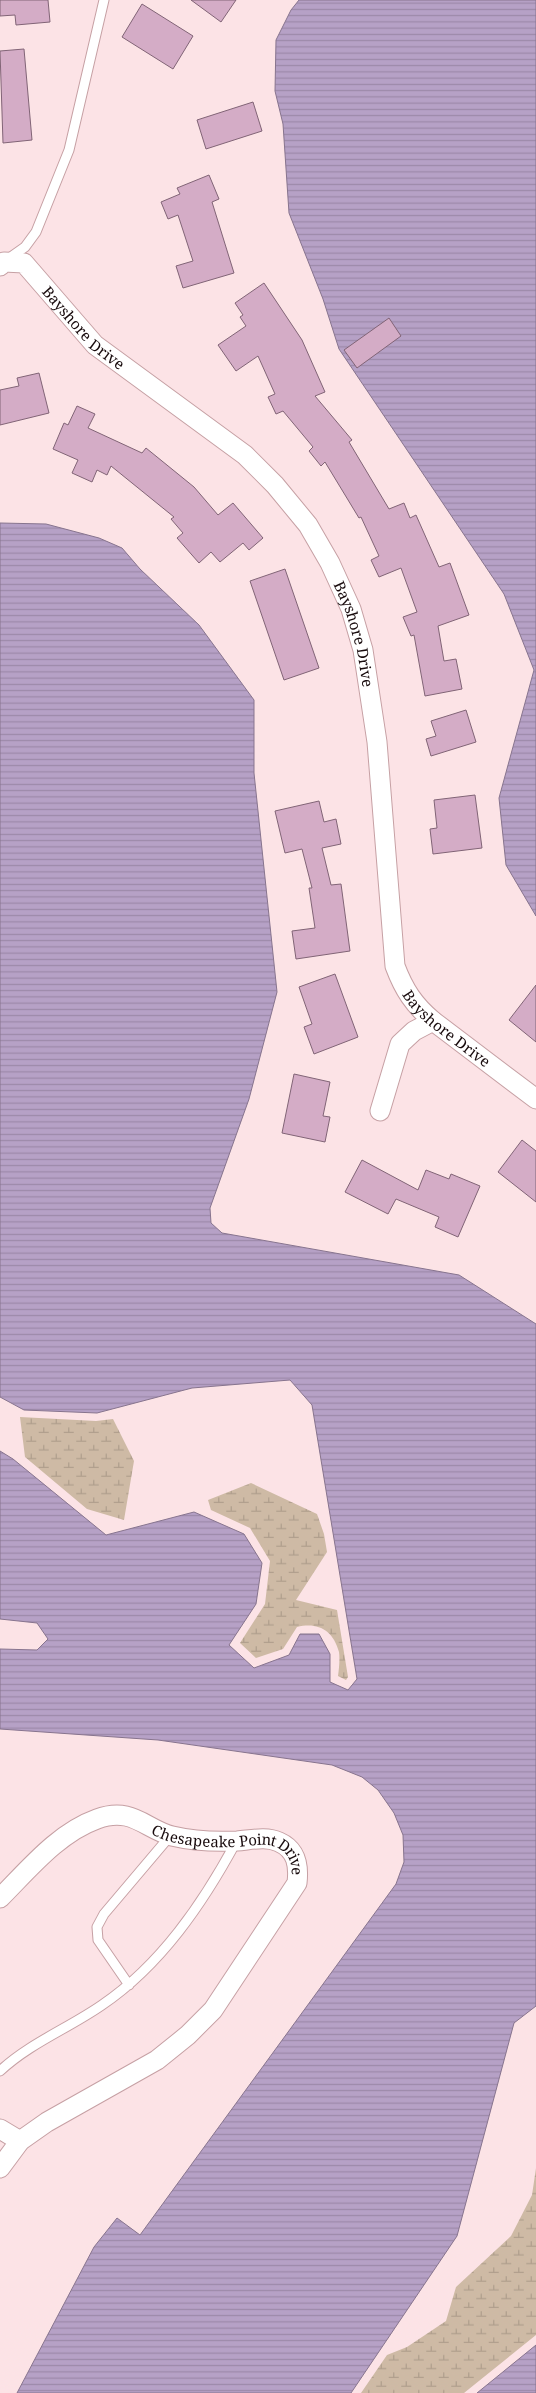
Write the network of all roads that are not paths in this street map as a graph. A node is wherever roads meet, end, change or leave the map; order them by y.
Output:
1 (104, 0) edge
2 (1, 261) edge
3 (433, 1021) junction
4 (536, 1099) edge
5 (380, 1111) dead end
6 (171, 1836) junction
7 (237, 1841) junction
8 (0, 1898) edge
9 (128, 1985) junction
10 (0, 2071) edge
11 (0, 2129) edge
12 (20, 2141) junction
13 (0, 2168) edge

1 - 2 lane
2 - 3 street, Bayshore Drive
3 - 4 street, Bayshore Drive
3 - 5 street
6 - 7 street, Chesapeake Point Drive
6 - 8 street, Chesapeake Point Drive
6 - 9 lane
7 - 9 lane
7 - 12 street, Chesapeake Point Drive
9 - 10 lane
11 - 12 street
12 - 13 street

